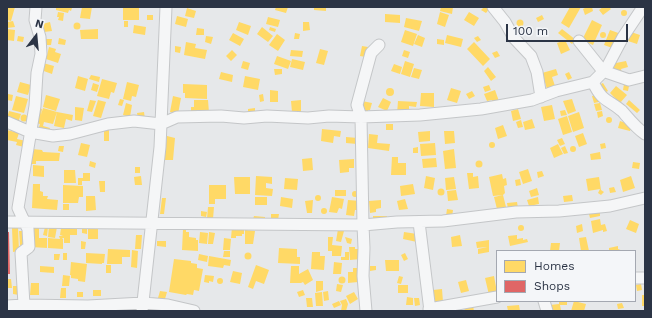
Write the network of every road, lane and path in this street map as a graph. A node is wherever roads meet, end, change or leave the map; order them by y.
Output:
1 (36, 7) edge
2 (166, 7) edge
3 (493, 7) edge
4 (640, 8) edge
5 (579, 41) dead end
6 (379, 45) dead end
7 (604, 71) junction
8 (645, 76) edge
9 (593, 82) junction
10 (541, 97) junction
11 (361, 117) junction
12 (7, 122) edge
13 (162, 124) junction
14 (30, 132) junction
15 (645, 134) edge
16 (645, 198) edge
17 (24, 221) junction
18 (7, 222) edge
19 (151, 222) junction
20 (420, 222) junction
21 (362, 225) junction
22 (496, 297) edge
23 (24, 305) junction
24 (7, 306) edge
25 (143, 307) edge
26 (430, 310) edge
27 (194, 311) edge
28 (366, 311) edge

1 - 14 street
2 - 13 street
3 - 10 street
4 - 7 street
5 - 7 street
6 - 11 street
7 - 8 street
7 - 9 street
9 - 10 street
9 - 15 street
10 - 11 street
11 - 13 street
11 - 21 street
12 - 14 street
13 - 14 street
13 - 19 street
14 - 17 street
16 - 20 street
17 - 18 street
17 - 19 street
17 - 23 street
19 - 21 street
19 - 25 street
20 - 21 street
20 - 26 street
21 - 28 street
22 - 26 street
23 - 24 street
23 - 25 street
25 - 27 street

